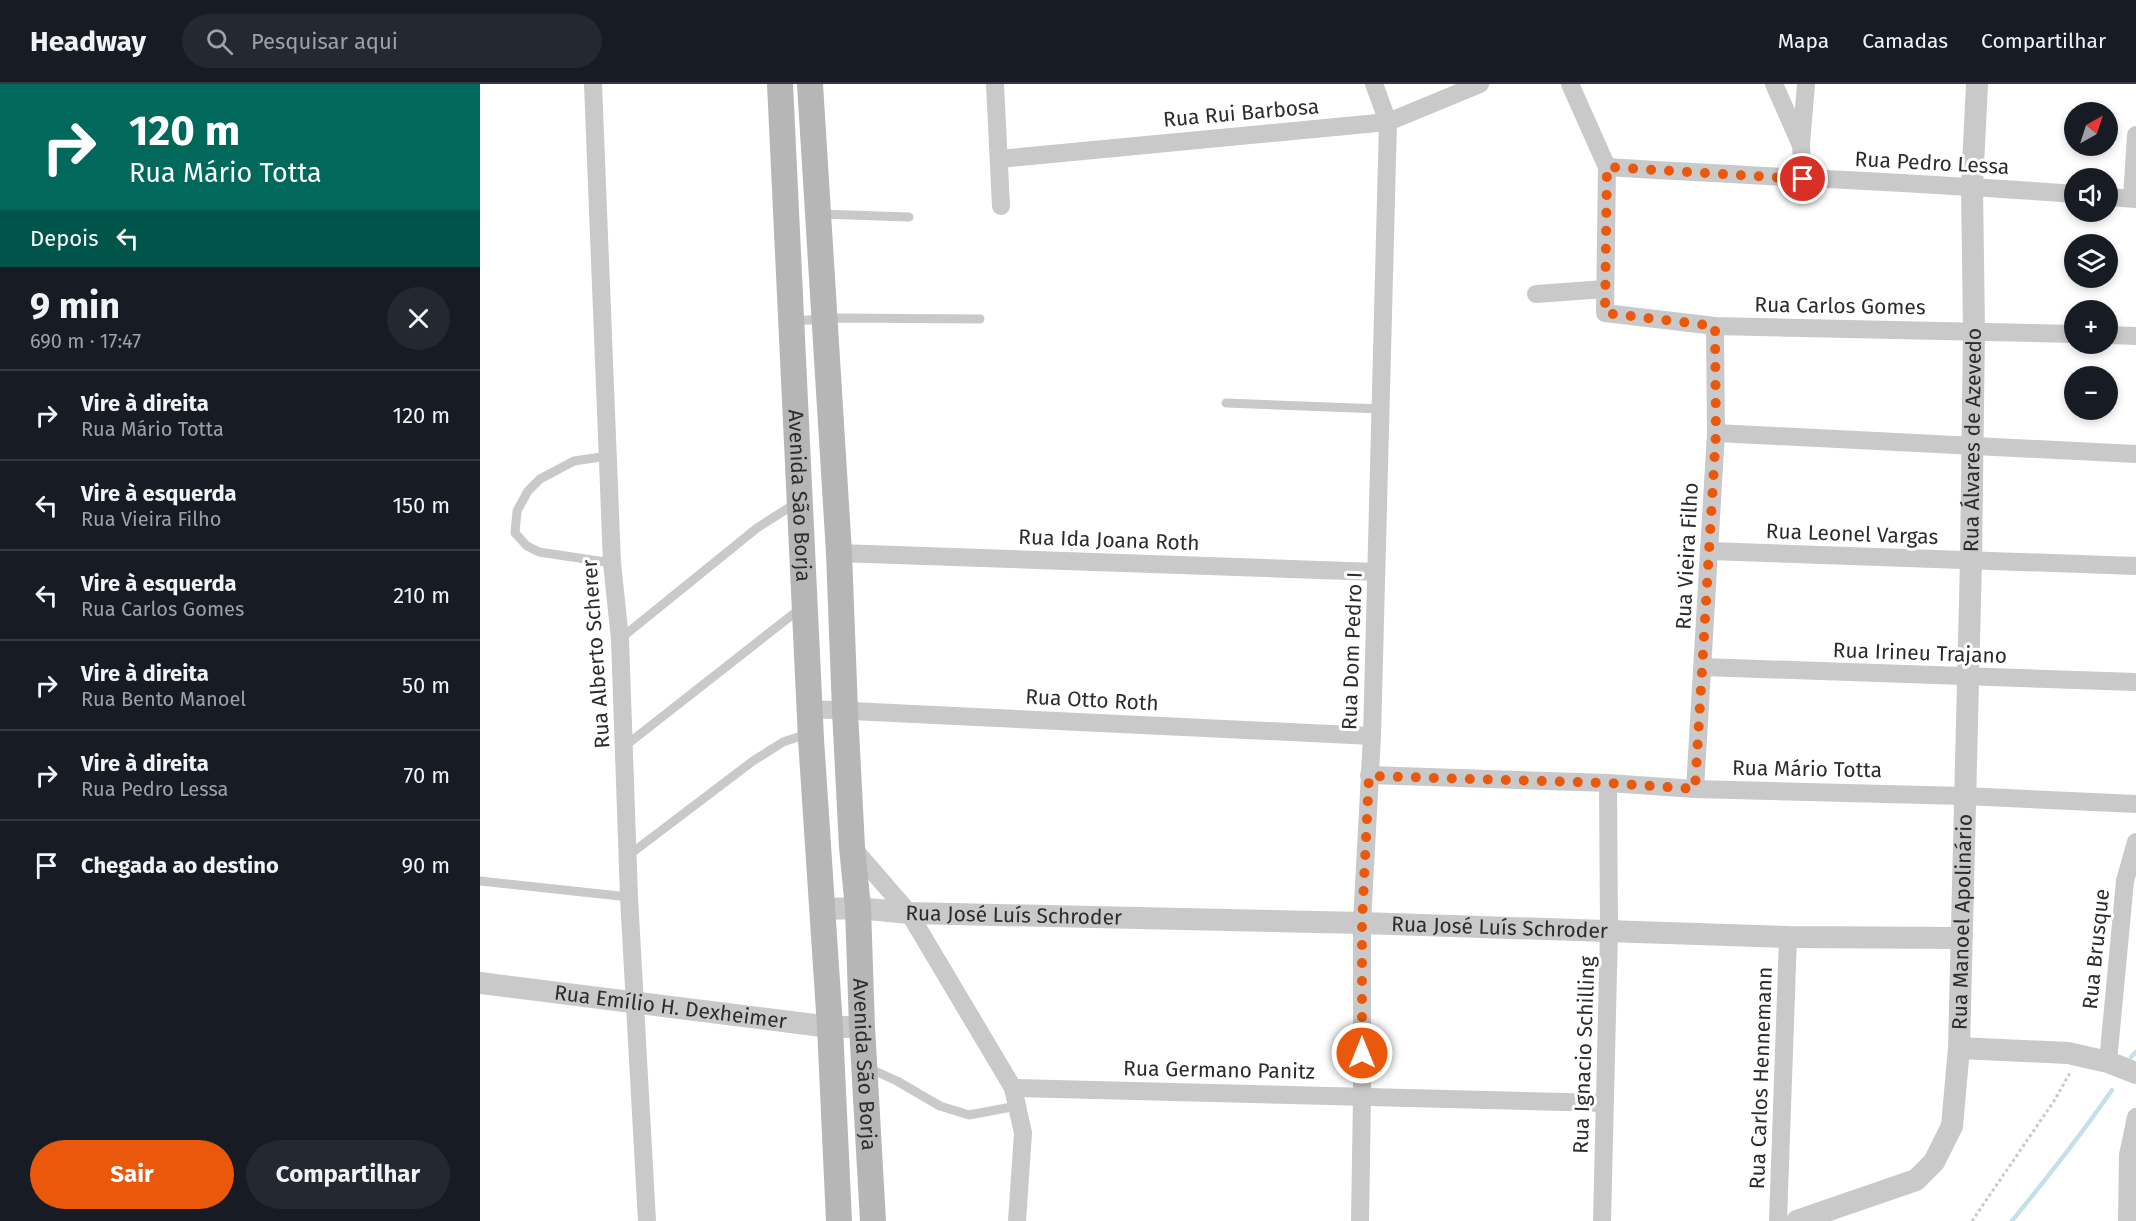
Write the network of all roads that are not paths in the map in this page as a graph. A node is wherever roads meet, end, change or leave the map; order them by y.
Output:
1 (593, 84) edge
2 (780, 84) edge
3 (810, 84) edge
4 (995, 84) edge
5 (1374, 84) edge
6 (1480, 84) edge
7 (1570, 84) edge
8 (1774, 84) edge
9 (1806, 84) edge
10 (1977, 84) edge
11 (1388, 122) junction
12 (2136, 135) edge
13 (1801, 144) junction
14 (999, 159) junction
15 (1607, 167) junction
16 (1803, 179) junction
17 (1972, 186) junction
18 (2064, 193) edge
19 (2118, 198) edge
20 (2134, 199) edge
21 (1001, 207) dead end
22 (817, 214) junction
23 (909, 217) dead end
24 (1605, 289) junction
25 (1536, 294) dead end
26 (980, 319) dead end
27 (824, 320) junction
28 (791, 321) junction
29 (1715, 326) junction
30 (1974, 330) junction
31 (2064, 334) edge
32 (2118, 335) edge
33 (2136, 336) edge
34 (1226, 403) dead end
35 (1381, 409) junction
36 (1716, 433) junction
37 (1971, 447) junction
38 (2136, 454) edge
39 (608, 456) junction
40 (799, 502) junction
41 (1710, 551) junction
42 (839, 553) junction
43 (1971, 560) junction
44 (612, 563) junction
45 (2136, 566) edge
46 (1377, 572) junction
47 (805, 604) junction
48 (620, 639) junction
49 (1703, 667) junction
50 (1968, 677) junction
51 (2136, 682) edge
52 (810, 709) junction
53 (845, 711) junction
54 (1372, 736) junction
55 (811, 739) junction
56 (625, 746) junction
57 (1369, 776) junction
58 (1608, 783) junction
59 (1695, 789) junction
60 (1964, 796) junction
61 (2136, 804) edge
62 (2136, 842) edge
63 (852, 847) junction
64 (629, 855) junction
65 (480, 881) edge
66 (629, 897) junction
67 (858, 908) junction
68 (822, 909) junction
69 (909, 913) junction
70 (1362, 923) junction
71 (1609, 931) junction
72 (1788, 938) junction
73 (1960, 939) junction
74 (480, 983) edge
75 (634, 1002) junction
76 (830, 1027) junction
77 (862, 1027) junction
78 (1959, 1048) junction
79 (2108, 1062) junction
80 (864, 1066) junction
81 (2136, 1072) edge
82 (1012, 1088) junction
83 (1362, 1096) junction
84 (1604, 1102) junction
85 (1017, 1106) junction
86 (2136, 1117) edge
87 (647, 1221) edge
88 (839, 1221) edge
89 (873, 1221) edge
90 (1017, 1221) edge
91 (1360, 1221) edge
92 (1602, 1221) edge
93 (1778, 1221) edge
94 (1797, 1221) edge
95 (2127, 1221) edge

1 - 39 street, Rua Alberto Scherer
2 - 28 main road, Avenida São Borja
3 - 22 main road, Avenida São Borja
4 - 14 street
5 - 11 street, Rua Dom Pedro I
6 - 11 street, Rua Rui Barbosa
7 - 15 street
8 - 13 street
9 - 13 street
10 - 17 street, Rua Álvares de Azevedo
11 - 14 street, Rua Rui Barbosa
11 - 35 street, Rua Dom Pedro I
12 - 20 street
13 - 16 street
14 - 21 street
15 - 16 street, Rua Pedro Lessa
15 - 24 street
16 - 17 street, Rua Pedro Lessa
17 - 18 street, Rua Pedro Lessa
17 - 30 street, Rua Álvares de Azevedo
19 - 20 street
22 - 23 lane
22 - 27 main road, Avenida São Borja
24 - 25 street
24 - 29 street, Rua Carlos Gomes
26 - 27 lane
27 - 28 lane
27 - 42 main road, Avenida São Borja
28 - 40 main road, Avenida São Borja
29 - 30 street, Rua Carlos Gomes
29 - 36 street, Rua Vieira Filho
30 - 31 street, Rua Carlos Gomes
30 - 37 street, Rua Álvares de Azevedo
32 - 33 street
34 - 35 lane
35 - 46 street, Rua Dom Pedro I
36 - 37 street
36 - 41 street, Rua Vieira Filho
37 - 38 street
37 - 43 street, Rua Álvares de Azevedo
39 - 44 street, Rua Alberto Scherer
39 - 44 lane
40 - 47 main road, Avenida São Borja
40 - 48 lane
41 - 43 street, Rua Leonel Vargas
41 - 49 street, Rua Vieira Filho
42 - 46 street, Rua Ida Joana Roth
42 - 53 main road, Avenida São Borja
43 - 45 street, Rua Leonel Vargas
43 - 50 street, Rua Álvares de Azevedo
44 - 48 street, Rua Alberto Scherer
46 - 54 street, Rua Dom Pedro I
47 - 52 main road, Avenida São Borja
47 - 56 lane
48 - 56 street, Rua Alberto Scherer
49 - 50 street, Rua Irineu Trajano
49 - 59 street, Rua Vieira Filho
50 - 51 street, Rua Irineu Trajano
50 - 60 street, Rua Álvares de Azevedo
52 - 53 street, Rua Otto Roth
52 - 55 main road, Avenida São Borja
53 - 54 street, Rua Otto Roth
53 - 63 main road, Avenida São Borja
54 - 57 street, Rua Dom Pedro I
55 - 64 lane
55 - 68 main road, Avenida São Borja
56 - 64 street, Rua Alberto Scherer
57 - 58 street, Rua Mário Totta
57 - 70 street, Rua Dom Pedro I
58 - 59 street, Rua Mário Totta
58 - 71 street, Rua Ignacio Schilling
59 - 60 street, Rua Mário Totta
60 - 61 street, Rua Mário Totta
60 - 73 street, Rua Manoel Apolinário
62 - 79 street, Rua Brusque
63 - 67 main road, Avenida São Borja
63 - 69 street
64 - 66 street, Rua Alberto Scherer
65 - 66 lane
66 - 75 street, Rua Alberto Scherer
67 - 68 street
67 - 69 street, Rua José Luís Schroder
67 - 77 main road, Avenida São Borja
68 - 76 main road, Avenida São Borja
69 - 70 street, Rua José Luís Schroder
69 - 82 street
70 - 71 street, Rua José Luís Schroder
70 - 83 street, Rua Dom Pedro I
71 - 72 street, Rua José Luís Schroder
71 - 84 street, Rua Ignacio Schilling
72 - 73 street, Rua José Luís Schroder
72 - 93 street, Rua Carlos Hennemann
73 - 78 street, Rua Manoel Apolinário
74 - 75 street, Rua Emílio H. Dexheimer
75 - 76 street, Rua Emílio H. Dexheimer
75 - 87 street, Rua Alberto Scherer
76 - 77 street, Rua Emílio H. Dexheimer
76 - 88 main road, Avenida São Borja
77 - 80 main road, Avenida São Borja
78 - 79 street
78 - 94 street, Rua Manoel Apolinário
79 - 81 street
80 - 85 lane
80 - 89 main road, Avenida São Borja
82 - 83 street, Rua Germano Panitz
82 - 85 street
83 - 84 street, Rua Germano Panitz
83 - 91 street, Rua Dom Pedro I
84 - 92 street, Rua Ignacio Schilling
85 - 90 street
86 - 95 street

